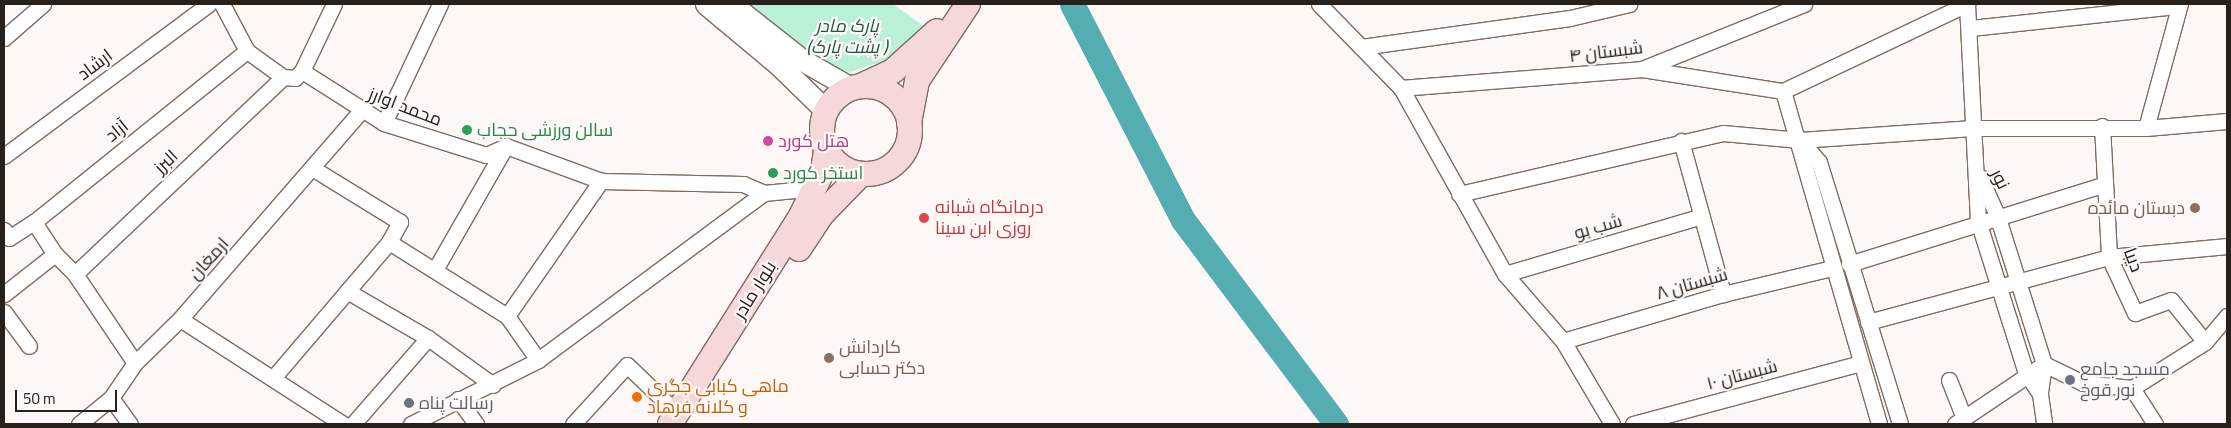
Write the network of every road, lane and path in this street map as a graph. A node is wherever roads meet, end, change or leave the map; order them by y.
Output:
1 (43, 4) edge
2 (208, 4) edge
3 (334, 4) edge
4 (440, 4) edge
5 (706, 4) edge
6 (731, 4) edge
7 (958, 4) edge
8 (968, 4) edge
9 (1319, 4) edge
10 (1629, 4) edge
11 (1804, 4) edge
12 (1967, 4) edge
13 (2179, 5) edge
14 (225, 7) edge
15 (1971, 28) junction
16 (943, 31) junction
17 (4, 38) edge
18 (1361, 47) junction
19 (247, 51) junction
20 (1642, 69) junction
21 (302, 71) junction
22 (283, 77) junction
23 (856, 87) junction
24 (1401, 88) junction
25 (1783, 91) junction
26 (360, 112) junction
27 (824, 115) junction
28 (2227, 121) edge
29 (384, 123) junction
30 (909, 123) junction
31 (2102, 126) junction
32 (1973, 128) junction
33 (2146, 128) junction
34 (1800, 140) junction
35 (1681, 141) junction
36 (506, 146) junction
37 (826, 150) junction
38 (4, 156) edge
39 (314, 169) junction
40 (1976, 170) junction
41 (861, 174) junction
42 (601, 181) junction
43 (2102, 185) junction
44 (815, 188) junction
45 (764, 193) junction
46 (1459, 194) junction
47 (1996, 215) junction
48 (1702, 216) junction
49 (34, 222) junction
50 (1978, 222) junction
51 (6, 234) edge
52 (389, 242) junction
53 (2227, 246) edge
54 (55, 254) junction
55 (2109, 257) junction
56 (1849, 264) junction
57 (436, 268) junction
58 (1832, 268) junction
59 (75, 274) junction
60 (1505, 274) junction
61 (2016, 279) junction
62 (1998, 285) junction
63 (347, 291) junction
64 (4, 294) edge
65 (1723, 294) junction
66 (4, 312) edge
67 (507, 316) junction
68 (2227, 316) edge
69 (180, 319) junction
70 (1868, 322) junction
71 (428, 338) junction
72 (1564, 341) junction
73 (2205, 342) junction
74 (29, 346) dead end
75 (538, 360) junction
76 (134, 363) junction
77 (1860, 363) junction
78 (2044, 364) junction
79 (2026, 373) junction
80 (273, 378) junction
81 (1949, 380) dead end
82 (493, 385) junction
83 (2132, 388) junction
84 (2040, 394) junction
85 (111, 398) junction
86 (458, 399) junction
87 (677, 421) edge
88 (1960, 421) edge
89 (2039, 422) edge
90 (78, 424) edge
91 (130, 424) edge
92 (343, 424) edge
93 (353, 424) edge
94 (410, 424) edge
95 (476, 424) edge
96 (573, 424) edge
97 (1612, 424) edge
98 (1633, 424) edge
99 (1879, 424) edge
100 (1900, 424) edge
101 (2154, 424) edge

1 - 17 street
2 - 38 street, ارشاد
3 - 21 street
4 - 29 street
5 - 27 main road
6 - 23 main road
7 - 16 main road
8 - 16 main road
9 - 18 street
10 - 18 street
11 - 20 street, شبستان ۴
12 - 15 street
12 - 25 street
13 - 15 street
13 - 33 street
14 - 19 street
15 - 32 street
16 - 23 main road
16 - 30 main road
18 - 24 street
19 - 22 street
19 - 49 street, آزاد
20 - 24 street, شبستان ۴
20 - 25 street
21 - 22 street
21 - 26 street, محمد اوارز
22 - 59 street, البرز
23 - 27 main road
23 - 30 main road
24 - 46 street
25 - 34 street
26 - 29 street, محمد اوارز
26 - 39 street, ارمغان
27 - 37 main road
28 - 33 street
29 - 36 street, محمد اوارز
30 - 41 main road
31 - 32 street
31 - 33 street
31 - 43 street, دیبا
32 - 34 street
32 - 40 street
34 - 35 street
34 - 56 street
34 - 58 street
35 - 46 street
35 - 48 street
36 - 42 street
36 - 57 street
37 - 41 main road
37 - 44 main road, بلوار مادر
39 - 52 street
39 - 69 street, ارمغان
40 - 47 street, نور
40 - 50 street, نور
41 - 87 main road, بلوار مادر
42 - 45 street
42 - 67 street
43 - 47 street
43 - 55 street, دیبا
44 - 45 street
44 - 87 main road, بلوار مادر
45 - 75 street
46 - 60 street
47 - 50 street
47 - 61 street, نور
48 - 60 street, شب بو
48 - 65 street
49 - 51 street, آزاد
49 - 54 street
50 - 56 street
50 - 62 street, نور
52 - 57 street
52 - 63 street
53 - 55 street
54 - 59 street
54 - 64 street
55 - 61 street
55 - 73 street, دیبا
56 - 70 street
57 - 67 street
58 - 65 street, شبستان ۸
58 - 77 street
59 - 76 street
60 - 72 street
61 - 62 street
61 - 78 street, نور
62 - 70 street
62 - 79 street, نور
63 - 71 street
63 - 80 street
65 - 72 street, شبستان ۸
66 - 74 street
67 - 75 street
68 - 73 street
69 - 76 street, ارمغان
69 - 80 street
70 - 100 street
71 - 82 street
71 - 93 street
72 - 97 street
73 - 83 street
75 - 82 street
76 - 85 street, ارمغان
77 - 98 street, شبستان ۱۰
77 - 99 street
78 - 79 street
78 - 83 street
78 - 84 street, نور
79 - 84 street, نور
79 - 88 street
80 - 92 street
81 - 88 street
82 - 86 street
83 - 101 street
84 - 89 street, نور
85 - 90 street, ارمغان
85 - 91 street
86 - 94 street
86 - 95 street
87 - 96 street

